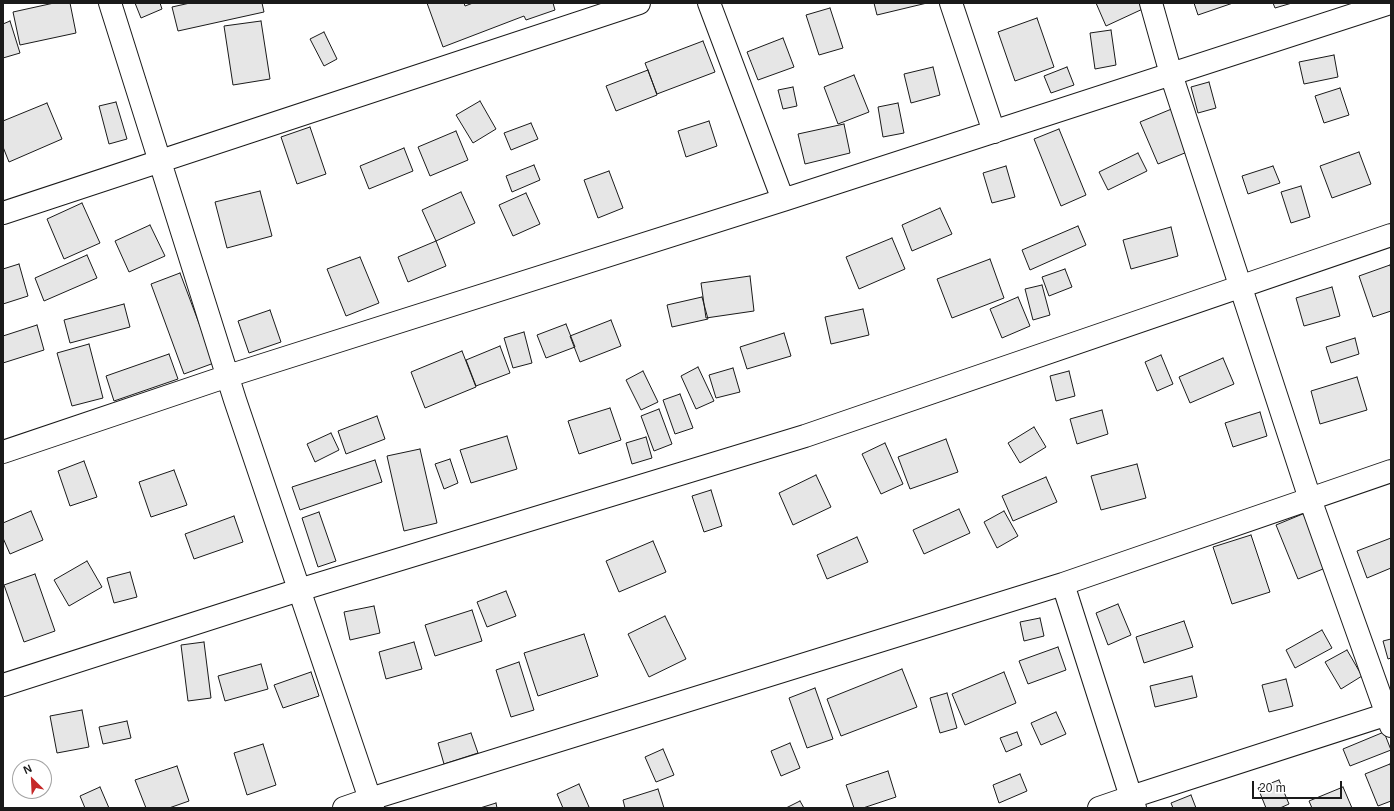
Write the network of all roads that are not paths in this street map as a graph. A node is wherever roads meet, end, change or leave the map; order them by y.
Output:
1 (110, 3) edge
2 (639, 3) edge
3 (709, 3) edge
4 (951, 3) edge
5 (1151, 3) edge
6 (1390, 3) edge
7 (1171, 74) junction
8 (994, 132) junction
9 (159, 161) junction
10 (783, 200) junction
11 (3, 213) edge
12 (1391, 235) edge
13 (1240, 286) junction
14 (228, 376) junction
15 (3, 452) edge
16 (1391, 471) edge
17 (1310, 499) junction
18 (1063, 584) junction
19 (299, 590) junction
20 (3, 685) edge
21 (1389, 718) edge
22 (371, 803) edge
23 (1133, 803) edge
24 (344, 808) edge
25 (1099, 808) edge

1 - 9 street
2 - 9 street
3 - 10 street
4 - 8 street
5 - 7 street
6 - 7 street
7 - 8 street
7 - 13 street
8 - 10 street
9 - 11 street
9 - 14 street
10 - 14 street
12 - 13 street
13 - 17 street
13 - 19 street
14 - 15 street
14 - 19 street
16 - 17 street
17 - 18 street
17 - 21 street
18 - 22 street
18 - 23 street
19 - 20 street
19 - 22 street
21 - 23 street
22 - 24 street
23 - 25 street

